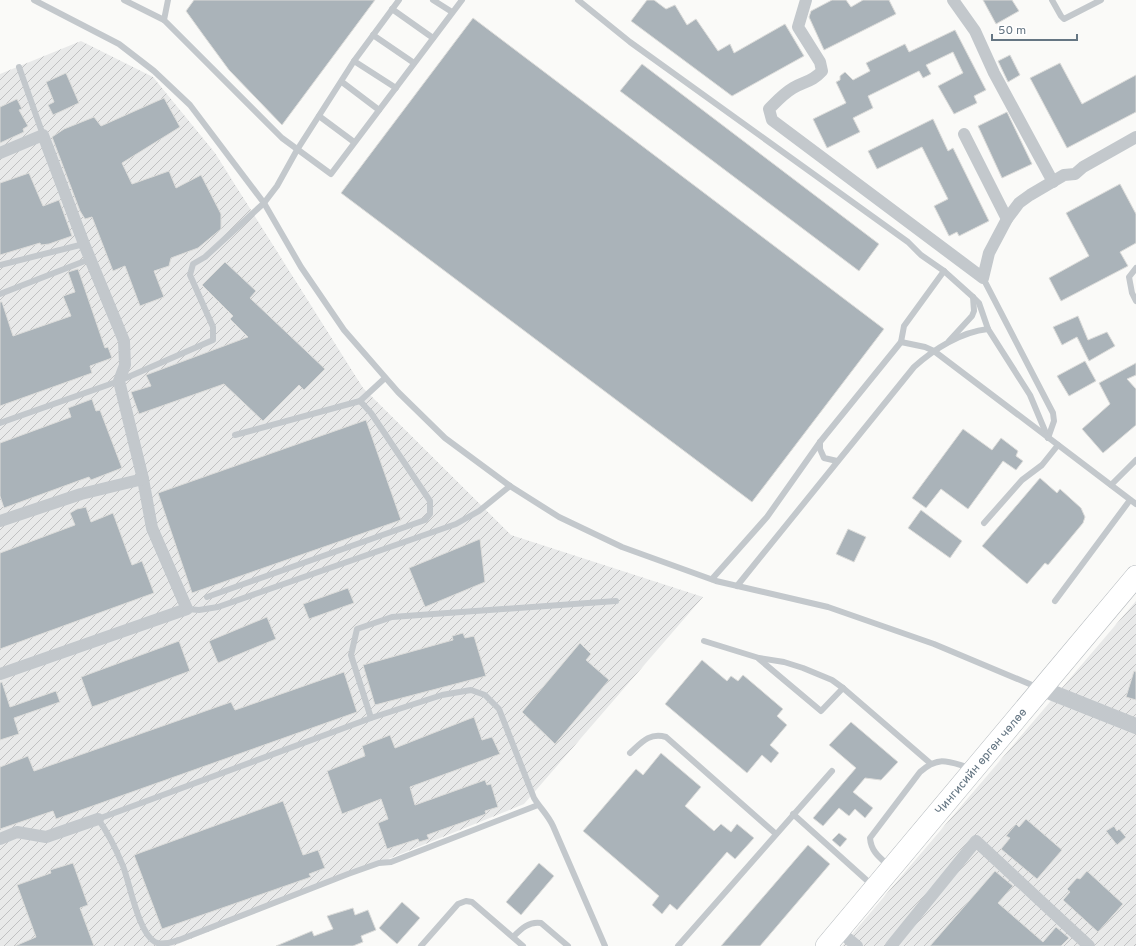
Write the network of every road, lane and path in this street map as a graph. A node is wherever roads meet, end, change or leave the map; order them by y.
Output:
1 (34, 0) edge
2 (124, 0) edge
3 (168, 0) edge
4 (398, 0) edge
5 (433, 0) edge
6 (462, 0) edge
7 (578, 0) edge
8 (806, 0) edge
9 (953, 0) edge
10 (1052, 0) edge
11 (1101, 0) edge
12 (392, 9) junction
13 (452, 12) junction
14 (164, 20) junction
15 (373, 35) junction
16 (433, 38) junction
17 (354, 61) junction
18 (414, 63) junction
19 (19, 66) dead end
20 (342, 82) junction
21 (396, 88) junction
22 (379, 110) junction
23 (319, 116) junction
24 (964, 134) dead end
25 (43, 135) junction
26 (1136, 137) edge
27 (354, 142) junction
28 (297, 150) junction
29 (0, 153) edge
30 (1053, 182) junction
31 (264, 202) junction
32 (1006, 219) junction
33 (84, 244) junction
34 (90, 259) junction
35 (0, 265) edge
36 (1136, 268) edge
37 (944, 271) junction
38 (983, 278) junction
39 (0, 294) edge
40 (973, 297) junction
41 (1136, 301) edge
42 (988, 329) junction
43 (902, 342) junction
44 (947, 344) junction
45 (934, 351) junction
46 (385, 378) junction
47 (119, 381) junction
48 (360, 401) junction
49 (0, 422) edge
50 (235, 435) dead end
51 (1048, 438) junction
52 (820, 442) junction
53 (1058, 445) junction
54 (1136, 460) edge
55 (837, 461) junction
56 (143, 479) junction
57 (1111, 485) junction
58 (510, 486) junction
59 (1130, 500) junction
60 (1136, 504) edge
61 (0, 521) edge
62 (984, 522) dead end
63 (712, 579) junction
64 (1134, 582) edge
65 (737, 586) junction
66 (208, 597) dead end
67 (616, 601) dead end
68 (1055, 601) dead end
69 (187, 608) junction
70 (704, 641) dead end
71 (759, 658) junction
72 (0, 674) edge
73 (843, 688) junction
74 (1043, 689) junction
75 (372, 718) junction
76 (1136, 726) edge
77 (630, 753) dead end
78 (930, 763) junction
79 (973, 768) junction
80 (832, 771) dead end
81 (538, 806) junction
82 (794, 814) junction
83 (98, 819) junction
84 (776, 834) junction
85 (0, 839) edge
86 (891, 868) junction
87 (875, 887) junction
88 (513, 937) junction
89 (832, 939) edge
90 (421, 946) edge
91 (523, 946) edge
92 (568, 946) edge
93 (605, 946) edge
94 (678, 946) edge
95 (857, 946) edge
96 (891, 946) edge
97 (1089, 946) edge

1 - 31 lane
2 - 14 lane
3 - 14 lane
4 - 12 lane
5 - 13 lane
6 - 13 lane
7 - 37 lane
8 - 38 street
9 - 30 street
10 - 11 lane
12 - 15 lane
12 - 16 lane
13 - 16 lane
14 - 28 lane
15 - 17 lane
15 - 18 lane
16 - 18 lane
17 - 20 lane
17 - 21 lane
18 - 21 lane
19 - 25 lane
20 - 22 lane
20 - 23 lane
21 - 22 lane
22 - 27 lane
23 - 27 lane
23 - 28 lane
24 - 32 street
25 - 29 street
25 - 33 street
26 - 30 street
27 - 28 lane
28 - 31 lane
30 - 32 street
31 - 46 lane
31 - 47 lane
32 - 38 street
33 - 34 street
33 - 35 lane
34 - 39 lane
34 - 47 street
36 - 41 lane
37 - 40 lane
37 - 43 lane
38 - 51 lane
40 - 42 lane
40 - 44 lane
42 - 44 lane
42 - 51 lane
43 - 45 lane
43 - 52 lane
44 - 45 lane
45 - 51 lane
45 - 55 lane
46 - 48 lane
46 - 58 lane
47 - 49 lane
47 - 56 street
48 - 50 lane
48 - 66 lane
51 - 53 lane
52 - 55 lane
52 - 63 lane
53 - 57 lane
53 - 62 lane
54 - 57 lane
55 - 65 lane
56 - 61 street
56 - 69 street
57 - 59 lane
58 - 63 lane
58 - 69 lane
59 - 60 lane
59 - 68 lane
63 - 65 lane
64 - 74 highway, Чингисийн өргөн чөлөө
65 - 74 lane
67 - 75 lane
69 - 72 street
70 - 71 lane
71 - 73 lane
71 - 73 lane
73 - 78 lane
74 - 76 street
74 - 79 highway, Чингисийн өргөн чөлөө
75 - 81 lane
75 - 83 lane
77 - 84 lane
78 - 79 lane
78 - 86 lane
79 - 86 highway, Чингисийн өргөн чөлөө
80 - 82 lane
81 - 83 lane
81 - 93 lane
82 - 84 lane
82 - 87 lane
83 - 85 street
84 - 94 lane
86 - 87 highway, Чингисийн өргөн чөлөө
87 - 89 highway, Чингисийн өргөн чөлөө
88 - 90 lane
88 - 91 lane
88 - 92 lane
89 - 95 street
96 - 97 street

